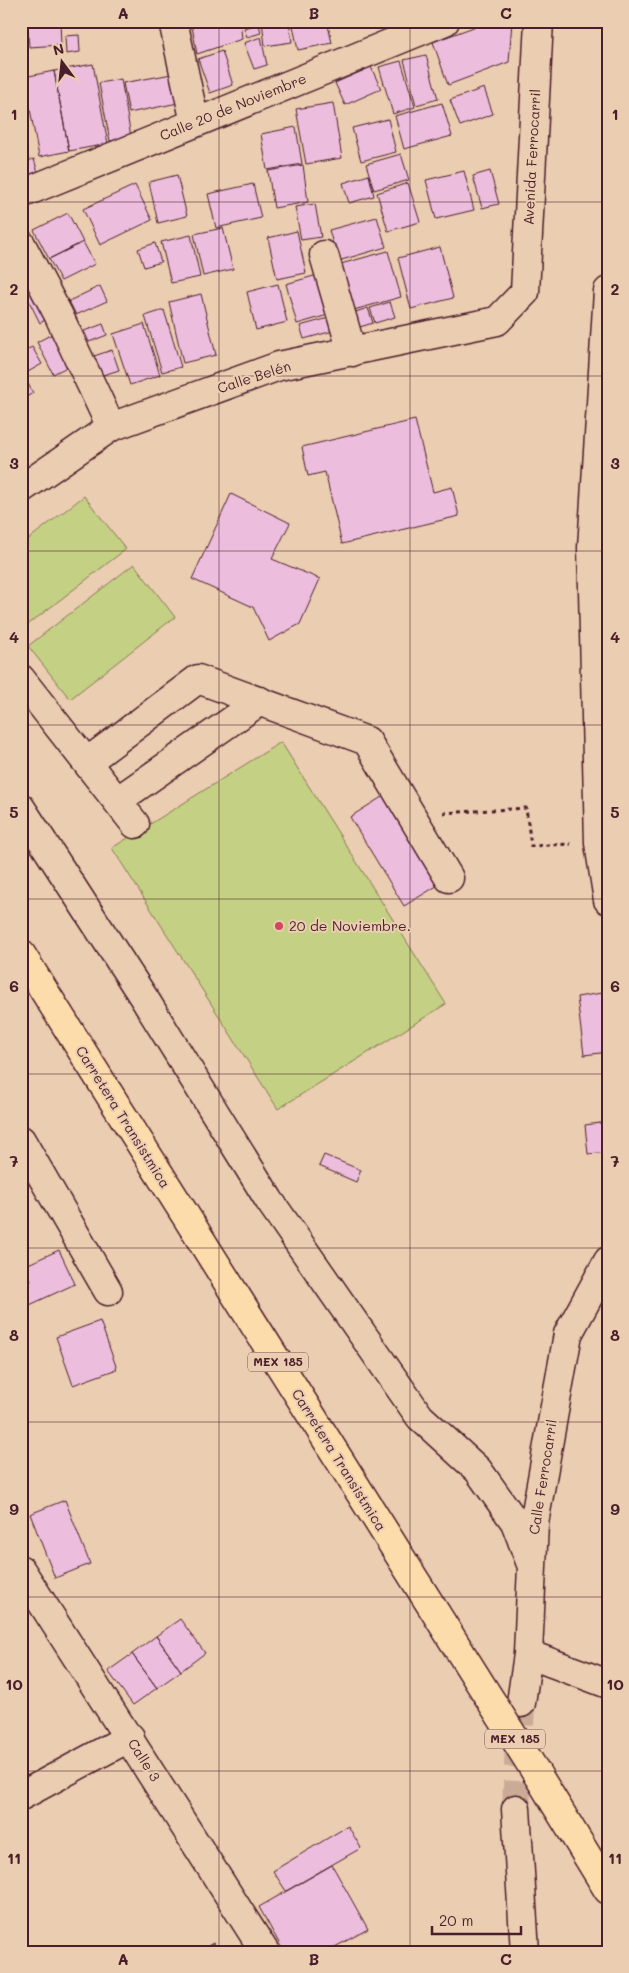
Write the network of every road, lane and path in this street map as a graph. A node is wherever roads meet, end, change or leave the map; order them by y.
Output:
1 (173, 21) edge
2 (445, 21) edge
3 (539, 21) edge
4 (196, 122) junction
5 (21, 194) edge
6 (21, 244) edge
7 (324, 255) dead end
8 (608, 291) edge
9 (525, 292) joint
10 (352, 352) junction
11 (111, 427) junction
12 (21, 489) edge
13 (21, 680) edge
14 (260, 701) junction
15 (87, 762) junction
16 (117, 801) junction
17 (21, 808) edge
18 (412, 815) junction
19 (135, 824) dead end
20 (603, 840) edge
21 (449, 878) dead end
22 (608, 900) edge
23 (21, 954) edge
24 (21, 1140) edge
25 (608, 1262) edge
26 (108, 1291) dead end
27 (531, 1564) junction
28 (21, 1570) edge
29 (528, 1654) junction
30 (608, 1684) edge
31 (521, 1704) tunnel mouth
32 (130, 1737) junction
33 (21, 1796) edge
34 (516, 1808) tunnel mouth
35 (608, 1890) edge
36 (265, 1952) edge
37 (525, 1952) edge

1 - 4 street
2 - 4 street, Calle 20 de Noviembre
3 - 9 street, Avenida Ferrocarril
4 - 5 street, Calle 20 de Noviembre
6 - 11 street
7 - 10 street
8 - 20 street
9 - 10 street, Calle Belén
10 - 11 street, Calle Belén
11 - 12 street, Calle Belén
13 - 15 street
14 - 15 street
14 - 16 street
14 - 18 street
15 - 16 street
16 - 19 street
17 - 27 street
18 - 20 path
18 - 21 street
20 - 22 street
23 - 35 main road, Carretera Transistmica / MEX 185, bridge
24 - 26 street
25 - 27 street, Calle Ferrocarril
27 - 29 street, Calle Ferrocarril
28 - 32 street, Calle 3
29 - 30 street
29 - 31 street, Calle Ferrocarril
32 - 33 street
32 - 36 street, Calle 3
34 - 37 street

